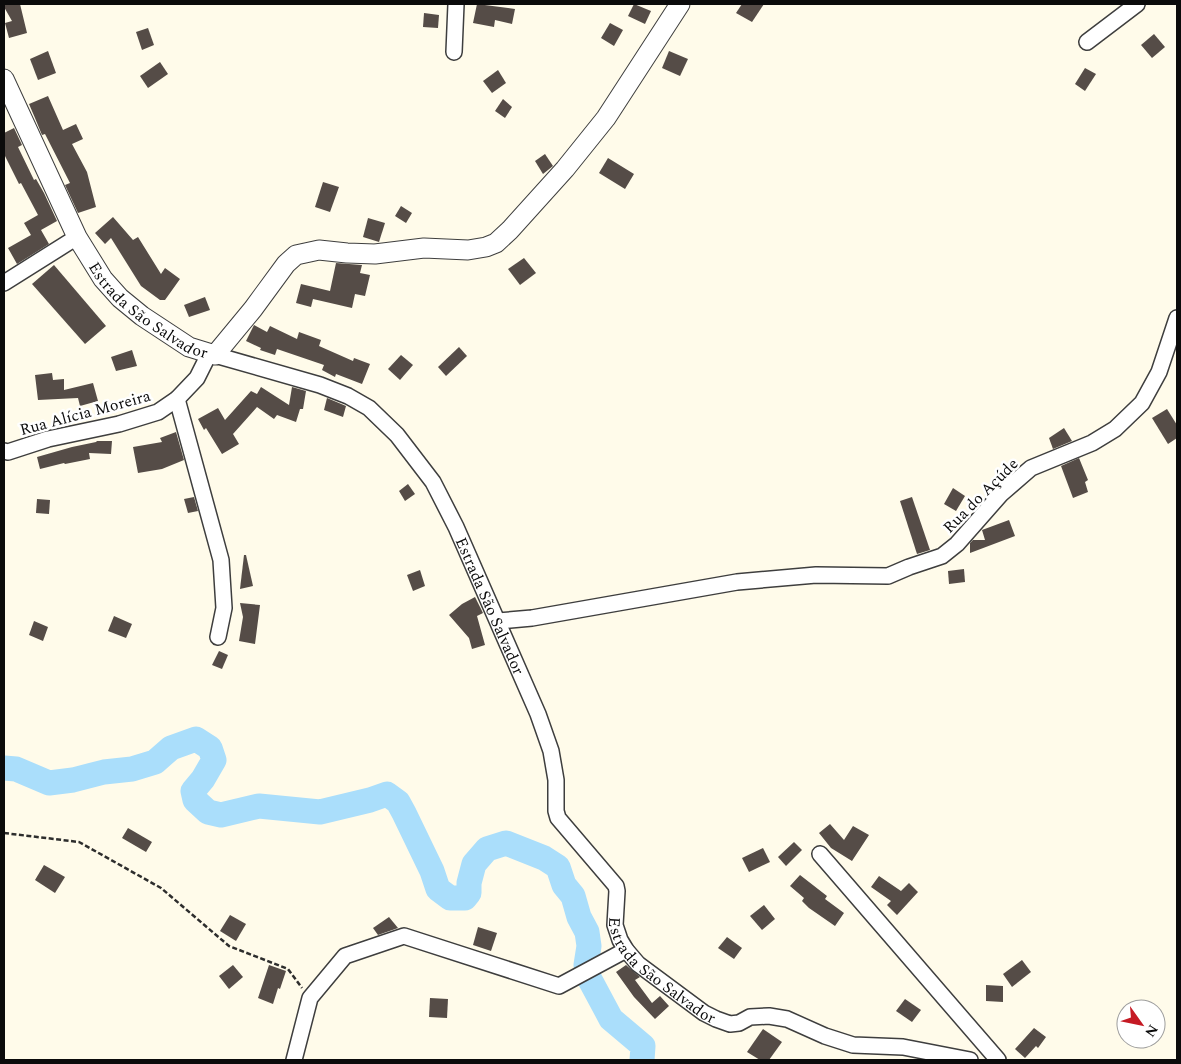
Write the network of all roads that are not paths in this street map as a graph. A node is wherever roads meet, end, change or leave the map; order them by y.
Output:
1 (456, 4) edge
2 (680, 4) edge
3 (1137, 4) edge
4 (1087, 42) dead end
5 (454, 52) dead end
6 (4, 79) edge
7 (77, 237) junction
8 (4, 283) edge
9 (1177, 318) edge
10 (212, 355) junction
11 (177, 399) junction
12 (4, 451) edge
13 (498, 621) junction
14 (218, 637) dead end
15 (820, 854) dead end
16 (626, 950) junction
17 (294, 1060) edge
18 (970, 1060) edge
19 (998, 1060) edge

1 - 5 street
2 - 10 street
3 - 4 street
6 - 7 street, Estrada São Salvador
7 - 8 street
7 - 10 street, Estrada São Salvador
9 - 13 street, Rua do Açúde
10 - 11 street, Rua Alícia Moreira
10 - 13 street, Estrada São Salvador
11 - 12 street, Rua Alícia Moreira
11 - 14 street
13 - 16 street, Estrada São Salvador
15 - 19 street
16 - 17 street
16 - 18 street, Estrada São Salvador

